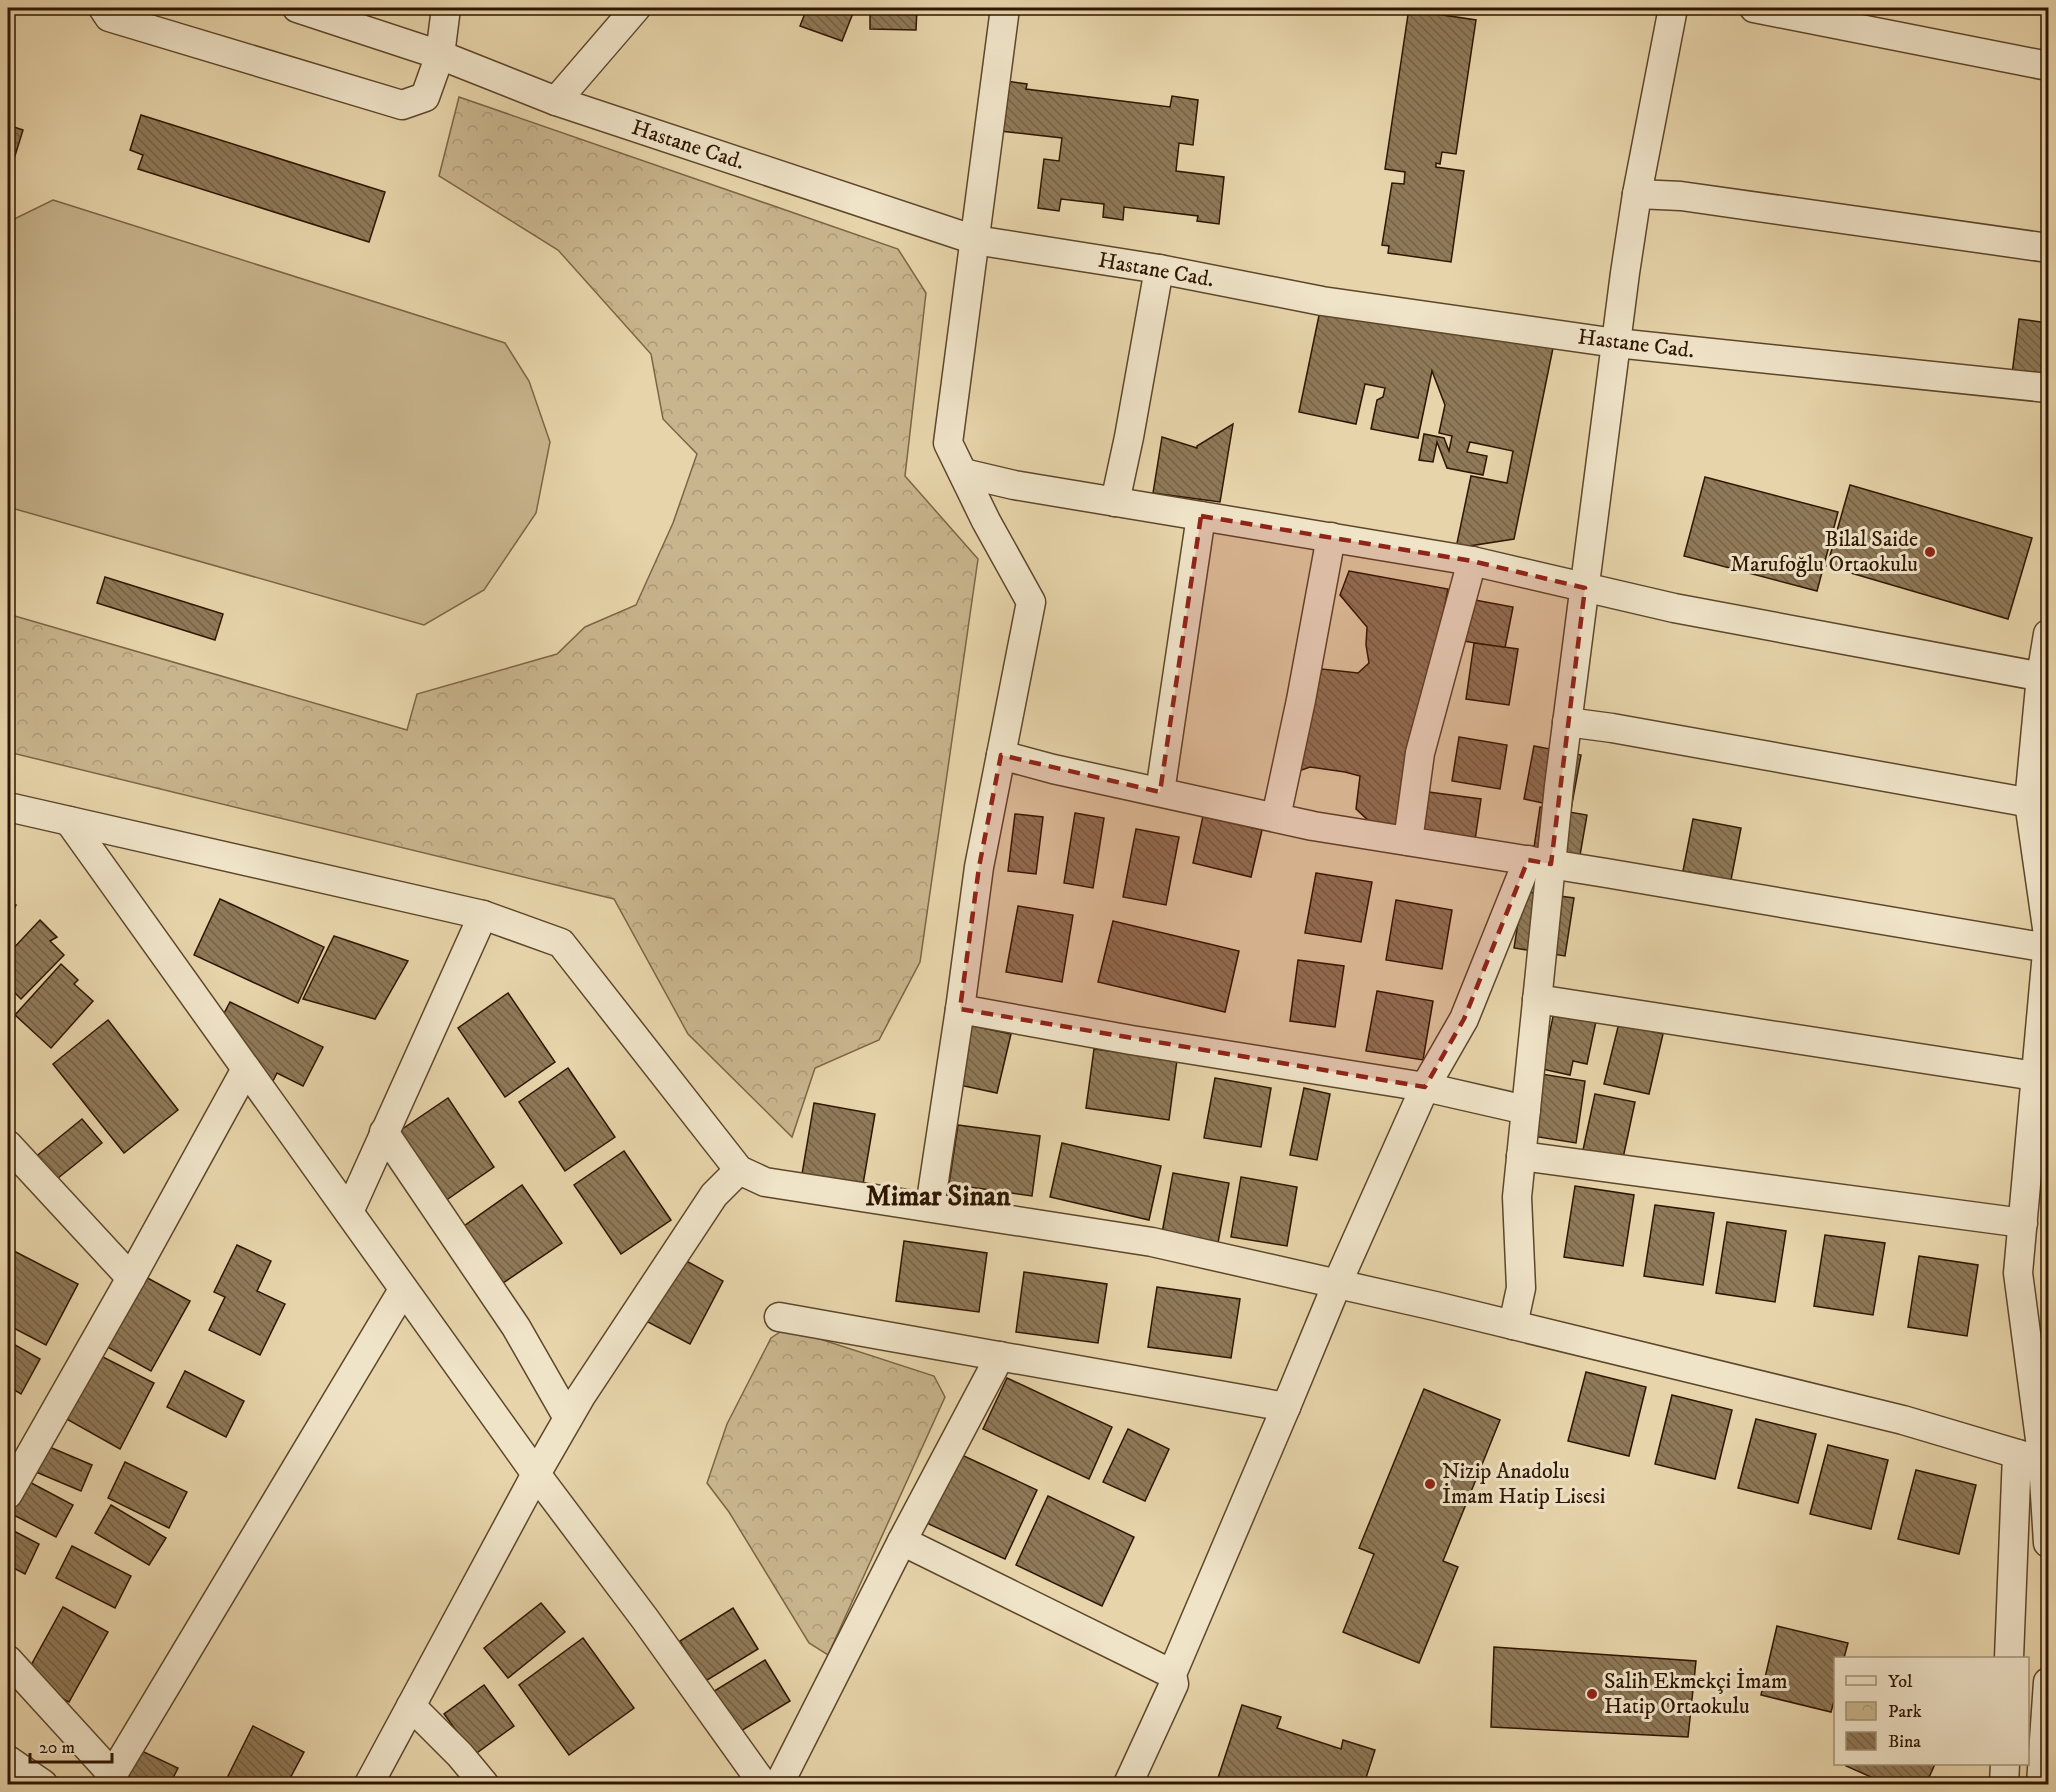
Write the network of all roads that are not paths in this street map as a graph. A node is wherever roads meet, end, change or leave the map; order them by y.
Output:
1 (103, 8) edge
2 (297, 8) edge
3 (446, 8) edge
4 (636, 8) edge
5 (1005, 8) edge
6 (1673, 8) edge
7 (1754, 8) edge
8 (440, 55) junction
9 (2049, 66) edge
10 (556, 101) junction
11 (1637, 194) junction
12 (975, 240) junction
13 (2049, 248) edge
14 (1159, 269) junction
15 (1616, 343) junction
16 (2049, 388) edge
17 (963, 473) junction
18 (1115, 501) junction
19 (1201, 516) junction
20 (1331, 537) junction
21 (1472, 561) junction
22 (1585, 588) junction
23 (2049, 634) edge
24 (2045, 677) edge
25 (1567, 722) junction
26 (1001, 755) junction
27 (1160, 792) junction
28 (2039, 804) edge
29 (8, 807) edge
30 (1276, 817) junction
31 (69, 821) junction
32 (1408, 841) junction
33 (1540, 862) junction
34 (483, 915) junction
35 (2049, 934) edge
36 (2049, 941) edge
37 (2048, 948) edge
38 (1537, 999) junction
39 (960, 1009) junction
40 (246, 1068) junction
41 (2042, 1077) edge
42 (1425, 1087) junction
43 (1526, 1110) junction
44 (384, 1132) junction
45 (8, 1145) edge
46 (1521, 1156) junction
47 (739, 1170) junction
48 (930, 1208) junction
49 (348, 1212) junction
50 (2023, 1223) junction
51 (131, 1278) junction
52 (1337, 1284) junction
53 (404, 1290) junction
54 (779, 1317) dead end
55 (1513, 1325) junction
56 (1000, 1356) junction
57 (1286, 1407) junction
58 (568, 1418) junction
59 (2036, 1459) edge
60 (536, 1474) junction
61 (2016, 1488) junction
62 (8, 1494) edge
63 (2047, 1495) edge
64 (902, 1541) junction
65 (2049, 1543) edge
66 (2009, 1657) edge
67 (8, 1660) edge
68 (1172, 1674) junction
69 (2049, 1682) edge
70 (411, 1706) junction
71 (8, 1760) edge
72 (2005, 1765) edge
73 (110, 1780) edge
74 (43, 1785) edge
75 (369, 1785) edge
76 (484, 1785) edge
77 (763, 1785) edge
78 (779, 1785) edge
79 (1128, 1785) edge
80 (2004, 1785) edge
81 (2041, 1785) edge

1 - 8 street
2 - 8 street, Hastane Cad.
3 - 8 street
4 - 10 street
5 - 12 street
6 - 11 street
7 - 9 street
8 - 10 street, Hastane Cad.
10 - 12 street, Hastane Cad.
11 - 13 street
11 - 15 street
12 - 14 street, Hastane Cad.
12 - 17 street
14 - 15 street, Hastane Cad.
14 - 18 street
15 - 16 street, Hastane Cad.
15 - 22 street
17 - 18 street
17 - 26 street
18 - 19 street
19 - 20 street
19 - 27 street
20 - 21 street
20 - 30 street
21 - 22 street
21 - 32 street
22 - 24 street
22 - 25 street
23 - 24 street
24 - 28 street
25 - 28 street
25 - 33 street
26 - 27 street
26 - 39 street
27 - 30 street
28 - 35 street
29 - 31 street
30 - 32 street
31 - 34 street
31 - 40 street
32 - 33 street
33 - 37 street
33 - 38 street
33 - 42 street
34 - 44 street
34 - 47 street
36 - 37 street
37 - 41 street
38 - 41 street
38 - 43 street
39 - 42 street
39 - 48 street
40 - 49 street
40 - 51 street
41 - 50 street
42 - 43 street
42 - 52 street
43 - 46 street
44 - 49 street
44 - 58 street
45 - 51 street
46 - 50 street
46 - 55 street
47 - 48 street
47 - 58 street
48 - 52 street
49 - 53 street
50 - 59 street
51 - 62 street
52 - 55 street
52 - 57 street
53 - 60 street
53 - 73 street
54 - 56 street
55 - 59 street
56 - 57 street
56 - 64 street
57 - 68 street
58 - 60 street
59 - 61 street
59 - 63 street
60 - 70 street
60 - 77 street
61 - 63 street
61 - 66 street
63 - 65 street
64 - 68 street
64 - 78 street
67 - 73 street
68 - 79 street
69 - 81 street
70 - 75 street
70 - 76 street
71 - 74 street
72 - 80 street

